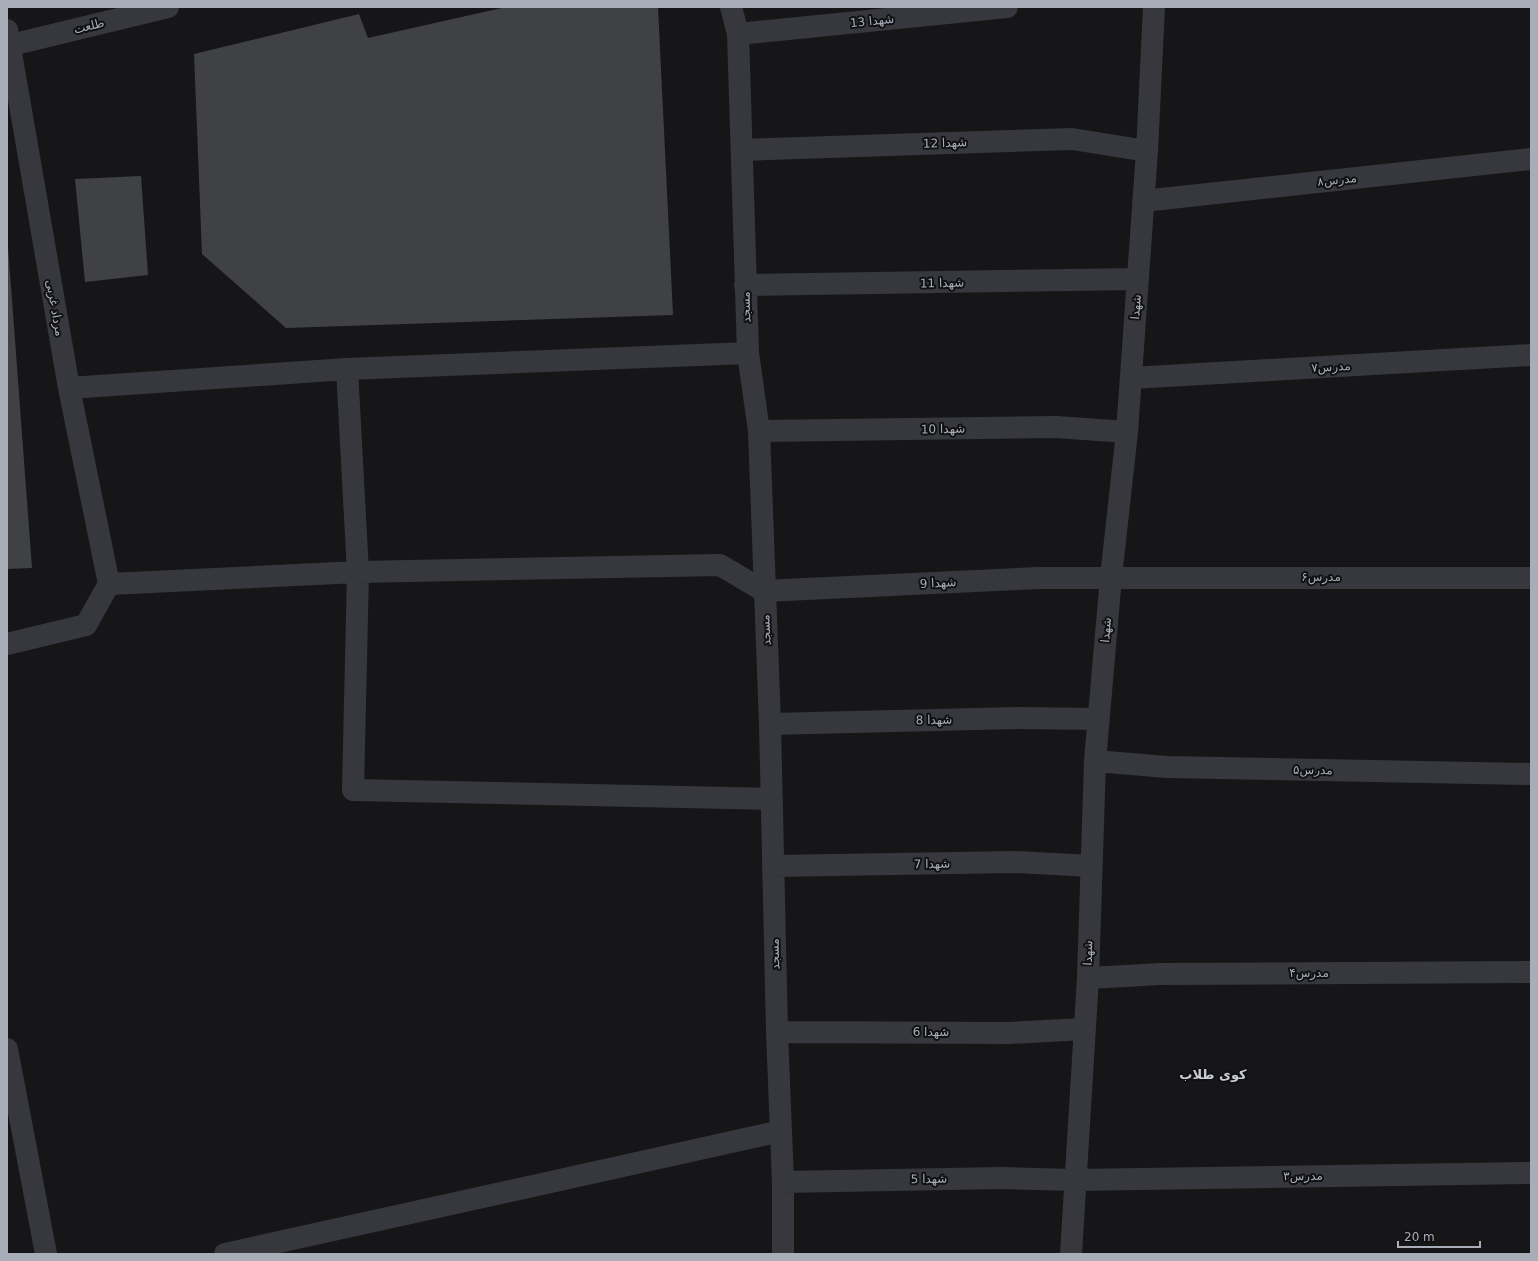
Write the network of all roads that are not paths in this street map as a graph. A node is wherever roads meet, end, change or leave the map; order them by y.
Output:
1 (168, 7) edge
2 (731, 7) edge
3 (1007, 7) edge
4 (1154, 7) edge
5 (738, 34) junction
6 (9, 38) edge
7 (742, 150) junction
8 (1147, 150) junction
9 (1531, 159) edge
10 (1143, 201) junction
11 (1138, 279) junction
12 (745, 285) junction
13 (748, 353) junction
14 (1531, 355) edge
15 (347, 369) junction
16 (1131, 378) junction
17 (69, 388) junction
18 (759, 431) junction
19 (1127, 432) junction
20 (358, 572) junction
21 (1111, 577) junction
22 (1531, 578) edge
23 (109, 584) junction
24 (764, 591) junction
25 (7, 644) edge
26 (1098, 719) junction
27 (770, 724) junction
28 (1095, 761) junction
29 (1531, 774) edge
30 (772, 799) junction
31 (773, 866) junction
32 (1091, 866) junction
33 (1531, 972) edge
34 (1088, 978) junction
35 (1084, 1029) junction
36 (778, 1032) junction
37 (7, 1049) edge
38 (781, 1131) junction
39 (1531, 1173) edge
40 (1076, 1180) junction
41 (783, 1182) junction
42 (46, 1254) edge
43 (224, 1254) edge
44 (783, 1254) edge
45 (1071, 1254) edge

1 - 6 street, طلعت
2 - 5 street, مسجد
3 - 5 street, شهدا 13
4 - 8 street, شهدا
5 - 7 street, مسجد
6 - 17 street, مرداد غربی
7 - 8 street, شهدا 12
7 - 12 street, مسجد
8 - 10 street, شهدا
9 - 10 street, مدرس۸
10 - 11 street, شهدا
11 - 12 street, شهدا 11
11 - 16 street, شهدا
12 - 13 street, مسجد
13 - 15 street
13 - 18 street, مسجد
14 - 16 street, مدرس۷
15 - 17 street
15 - 20 street
16 - 19 street, شهدا
17 - 23 street, مرداد غربی
18 - 19 street, شهدا 10
18 - 24 street, مسجد
19 - 21 street, شهدا
20 - 23 street
20 - 24 street
20 - 30 street
21 - 22 street, مدرس۶
21 - 24 street, شهدا 9
21 - 26 street, شهدا
23 - 25 street
24 - 27 street, مسجد
26 - 27 street, شهدا 8
26 - 28 street, شهدا
27 - 30 street, مسجد
28 - 29 street, مدرس۵
28 - 32 street, شهدا
30 - 31 street, مسجد
31 - 32 street, شهدا 7
31 - 36 street, مسجد
32 - 34 street, شهدا
33 - 34 street, مدرس۴
34 - 35 street, شهدا
35 - 36 street, شهدا 6
35 - 40 street, شهدا
36 - 38 street, مسجد
37 - 42 street
38 - 41 street, مسجد
38 - 43 street
39 - 40 street, مدرس۳
40 - 41 street, شهدا 5
40 - 45 street, شهدا
41 - 44 street, مسجد

